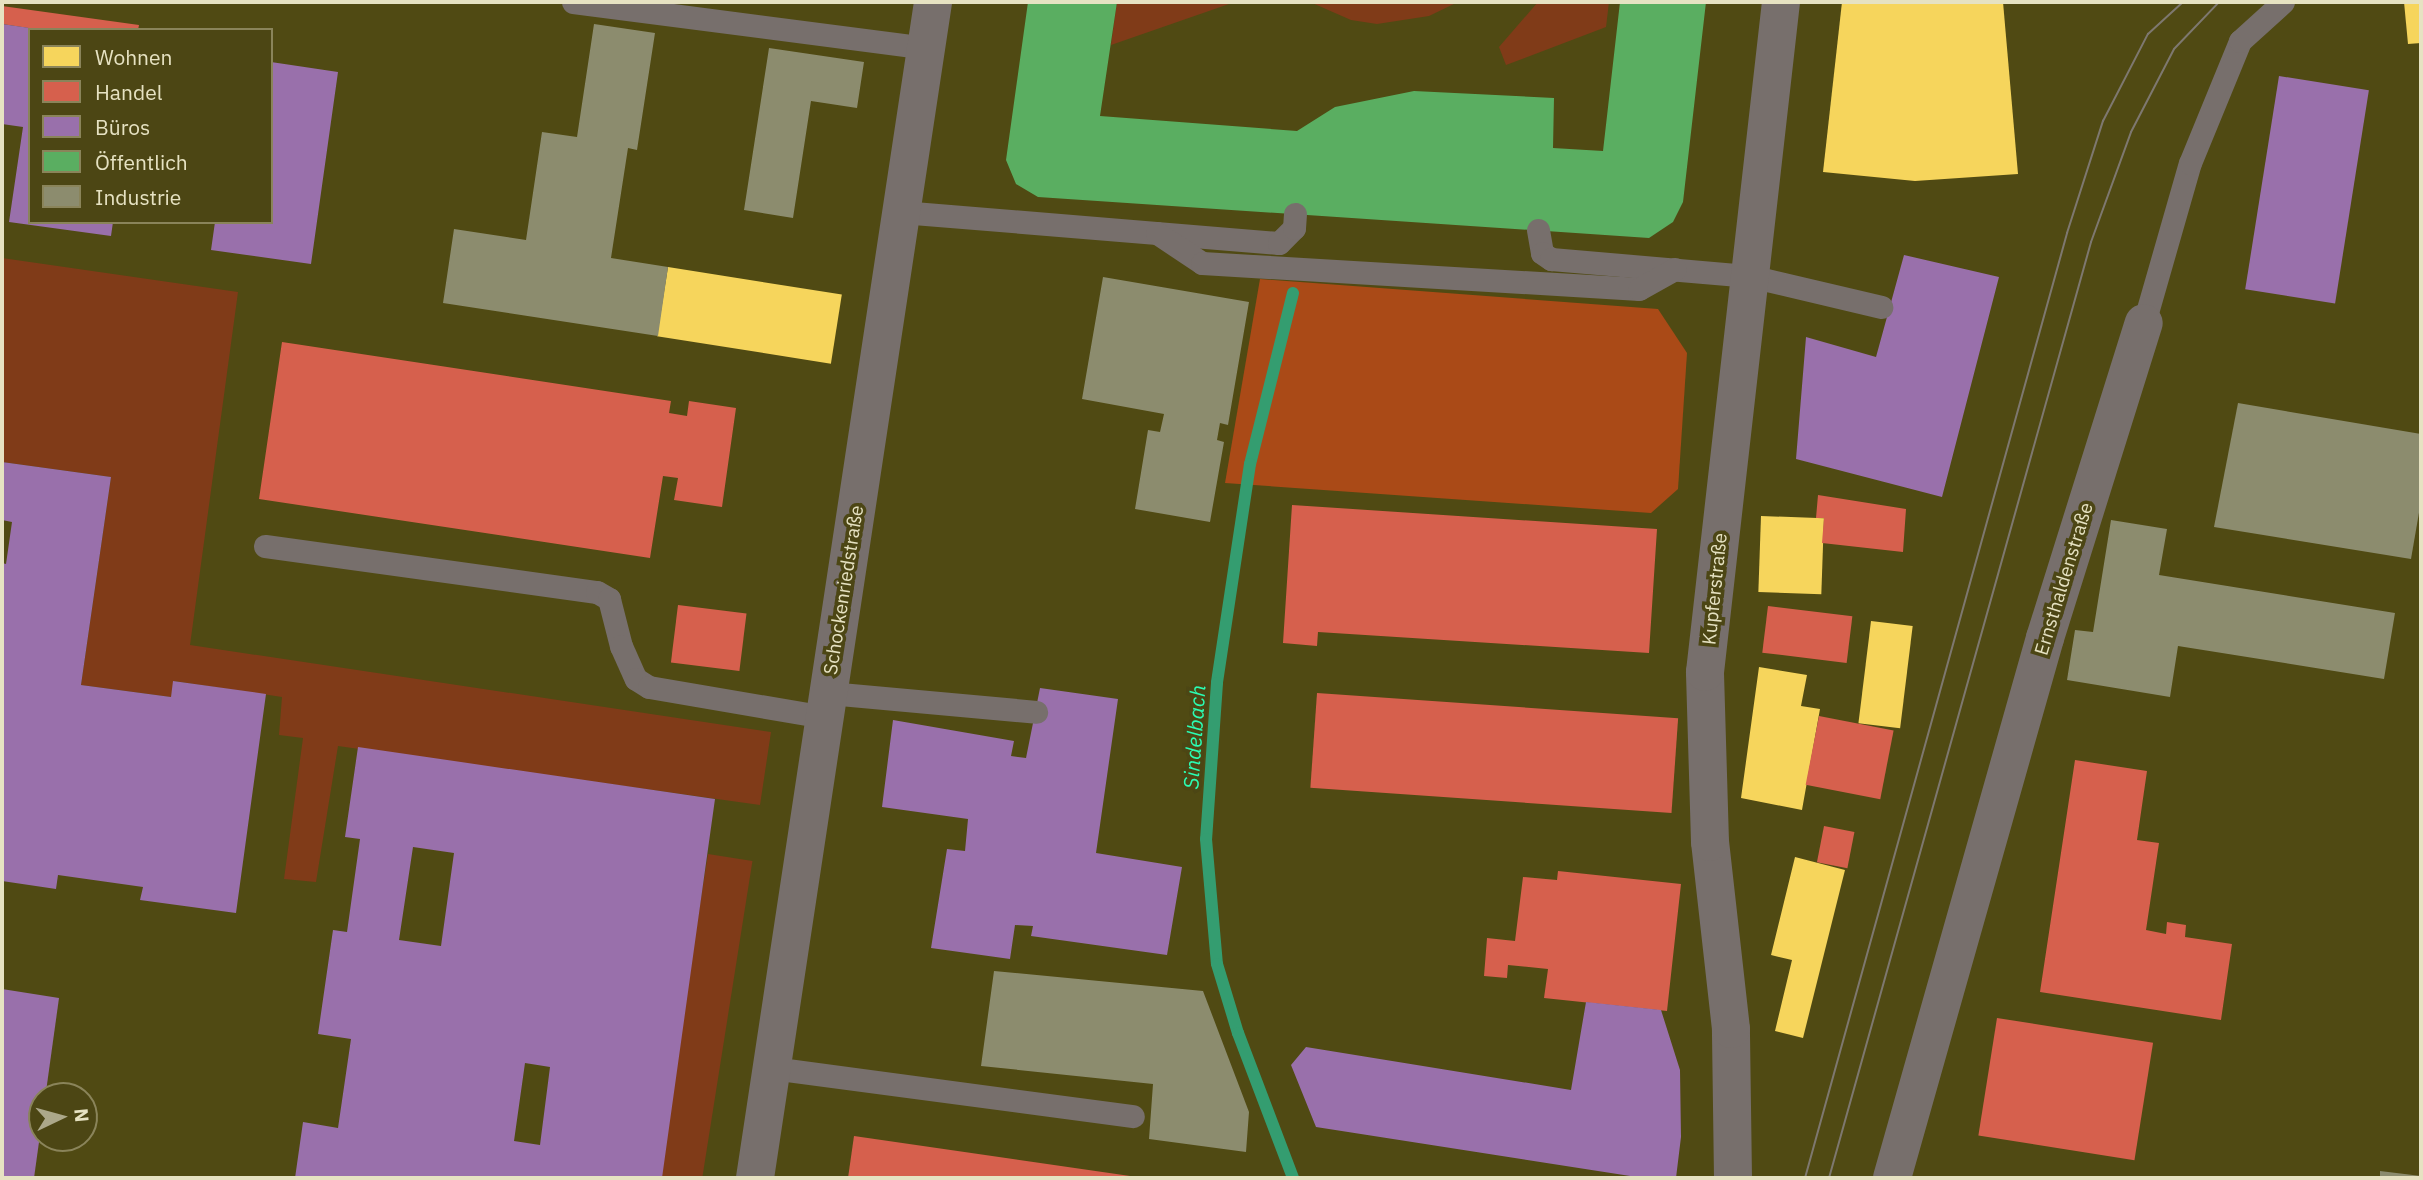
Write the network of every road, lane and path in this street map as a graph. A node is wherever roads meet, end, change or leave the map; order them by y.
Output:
1 (573, 2) edge
2 (933, 2) edge
3 (1781, 2) edge
4 (2283, 2) edge
5 (926, 48) junction
6 (901, 212) junction
7 (1295, 214) dead end
8 (1538, 230) dead end
9 (1157, 233) junction
10 (1675, 269) junction
11 (1750, 276) junction
12 (1881, 307) dead end
13 (2144, 323) joint
14 (265, 546) dead end
15 (827, 705) junction
16 (1036, 712) dead end
17 (772, 1068) junction
18 (1133, 1116) dead end
19 (755, 1178) edge
20 (1733, 1178) edge
21 (1892, 1178) edge

1 - 5 lane
2 - 5 street, Schockenriedstraße
3 - 11 street, Kupferstraße
4 - 13 lane, Ernsthaldenstraße
5 - 6 street, Schockenriedstraße
6 - 9 lane
6 - 15 street, Schockenriedstraße
7 - 9 lane
8 - 10 lane
9 - 10 lane
10 - 11 lane
11 - 12 lane
11 - 20 street, Kupferstraße
13 - 21 street, Ernsthaldenstraße
14 - 15 lane
15 - 16 lane
15 - 17 street, Schockenriedstraße
17 - 18 lane
17 - 19 street, Schockenriedstraße

